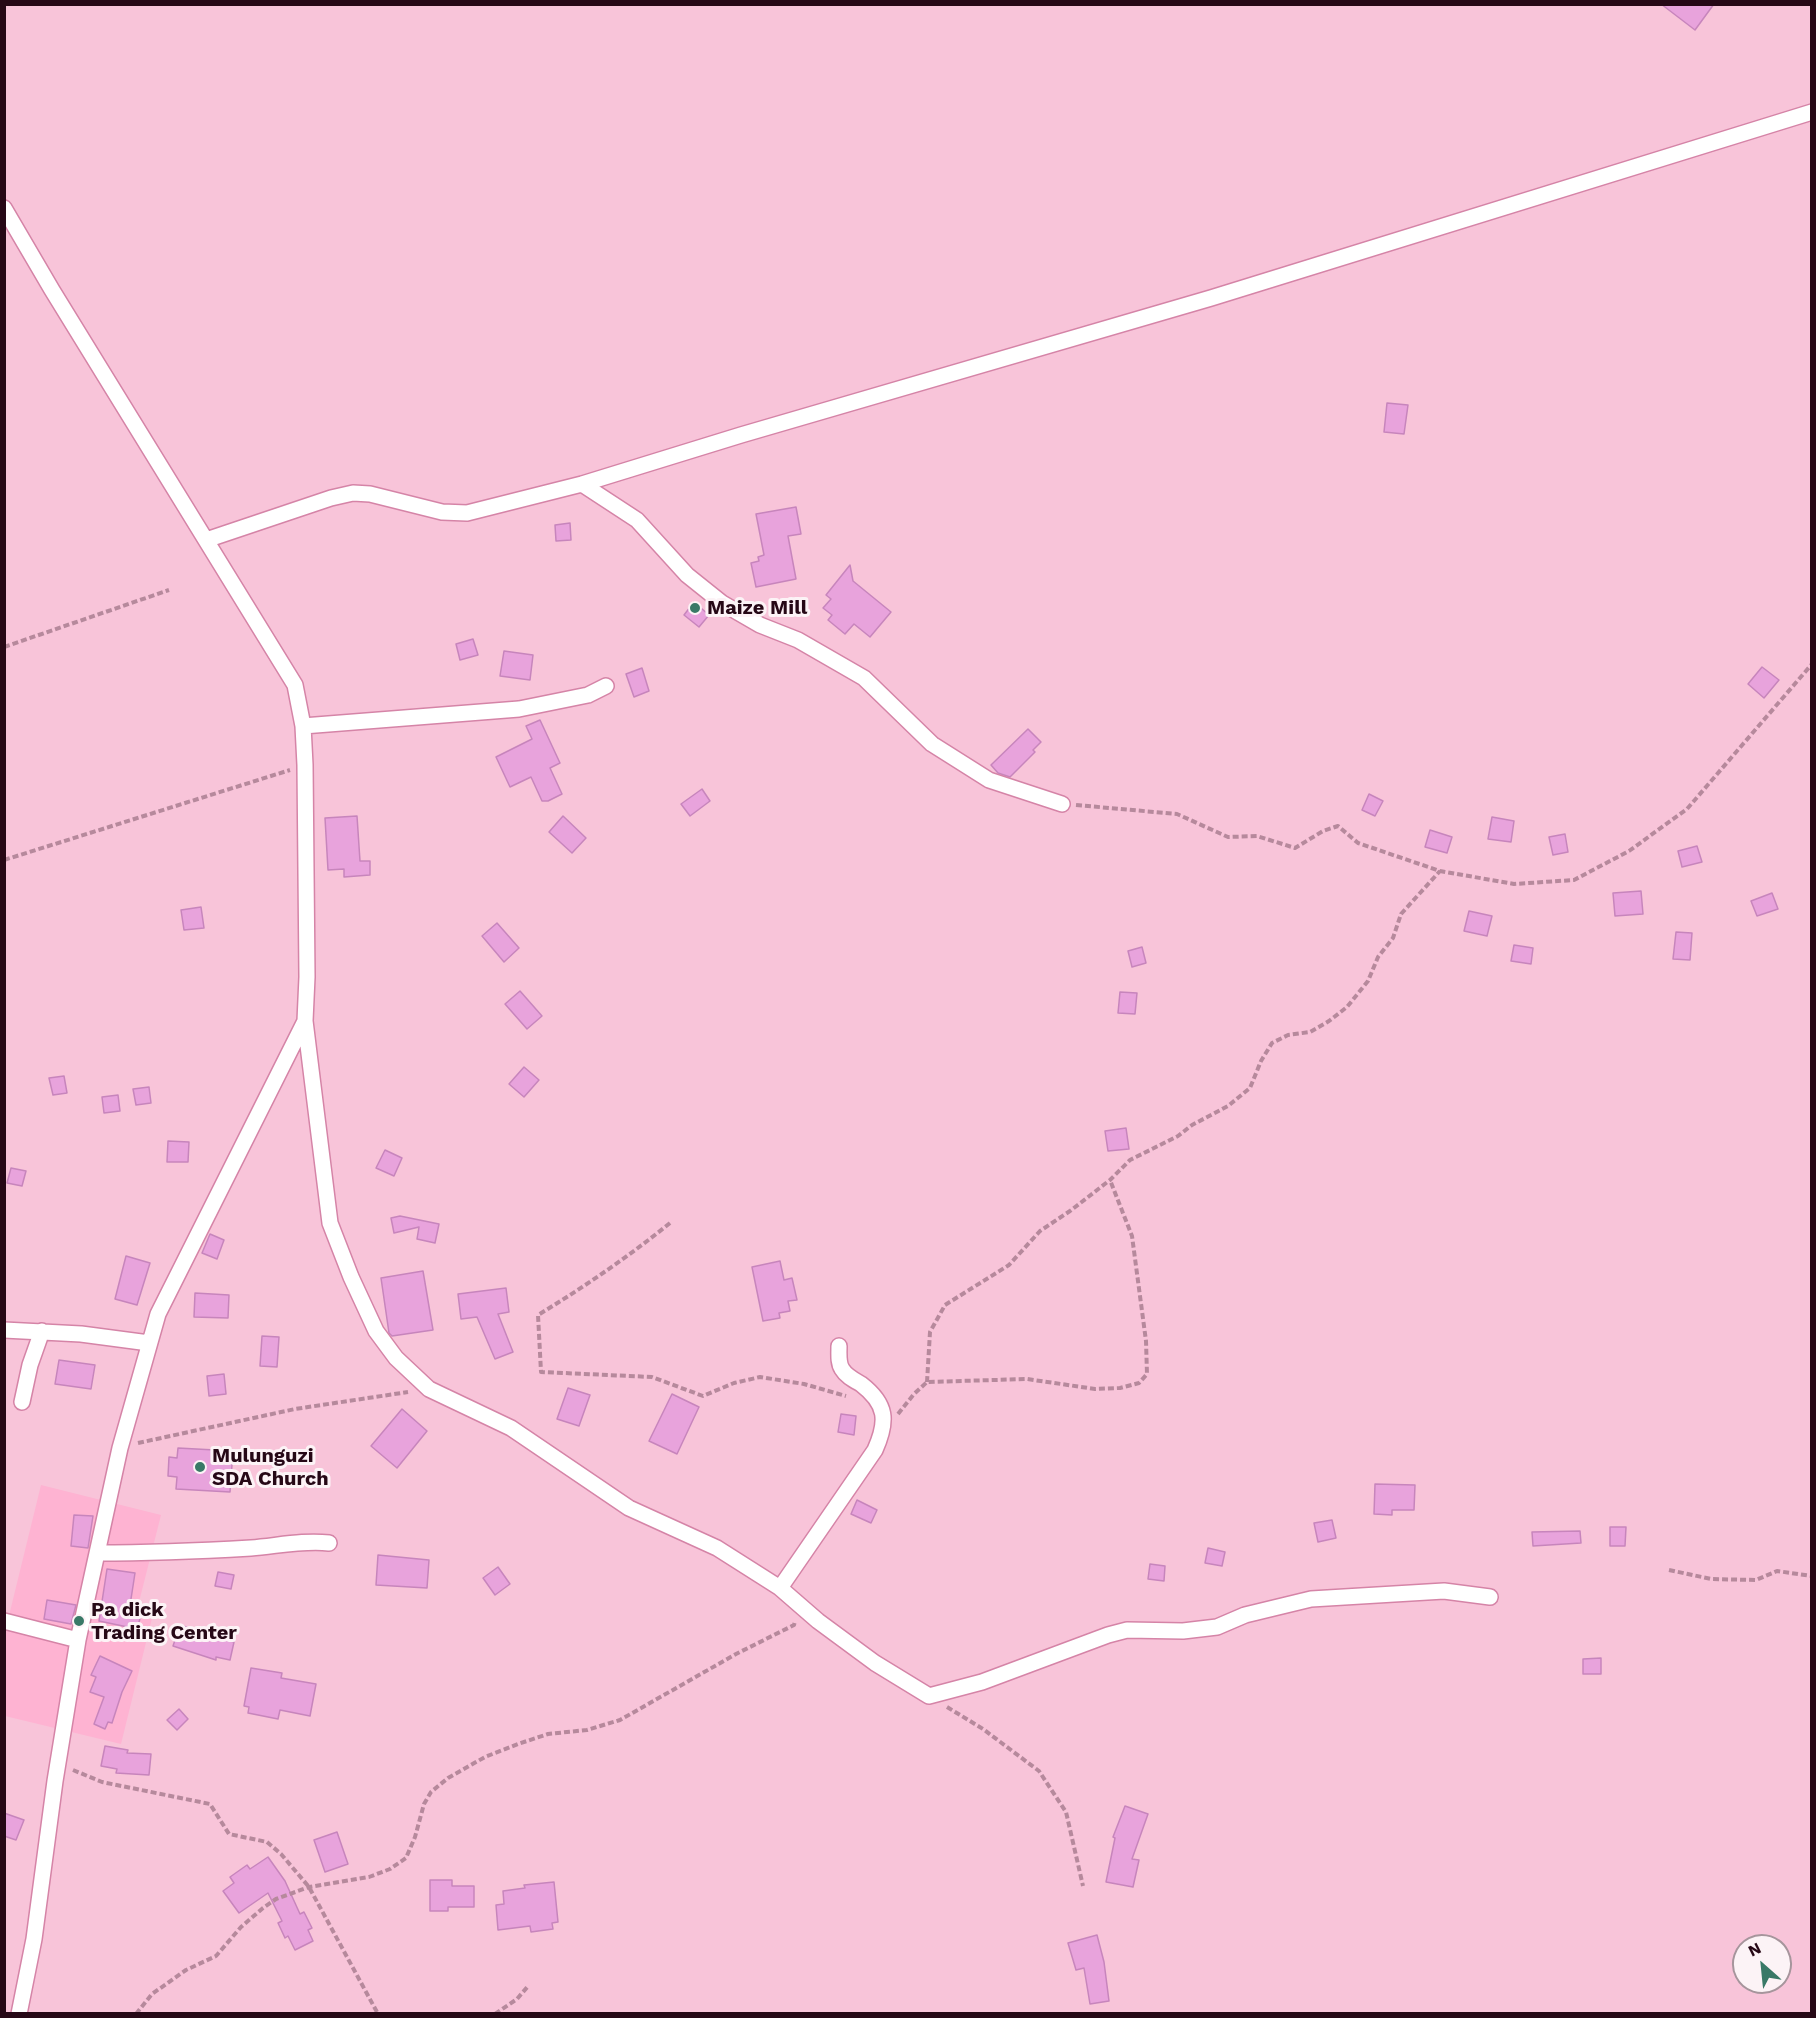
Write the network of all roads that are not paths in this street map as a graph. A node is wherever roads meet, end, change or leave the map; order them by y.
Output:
1 (1812, 112) edge
2 (4, 208) edge
3 (582, 484) junction
4 (206, 540) junction
5 (606, 686) dead end
6 (303, 726) junction
7 (1062, 804) road end
8 (304, 1021) junction
9 (4, 1330) edge
10 (42, 1332) junction
11 (149, 1343) junction
12 (838, 1346) dead end
13 (22, 1402) dead end
14 (329, 1543) dead end
15 (97, 1553) junction
16 (780, 1588) junction
17 (1490, 1597) dead end
18 (4, 1622) edge
19 (78, 1640) junction
20 (19, 2013) edge

1 - 3 street
2 - 4 street
3 - 4 street
3 - 7 street
4 - 6 street
5 - 6 street
6 - 8 street
8 - 11 street
8 - 16 street
9 - 10 street
10 - 11 street
10 - 13 street
11 - 15 street
12 - 16 street
14 - 15 street
15 - 19 street
16 - 17 street
18 - 19 street
19 - 20 street

